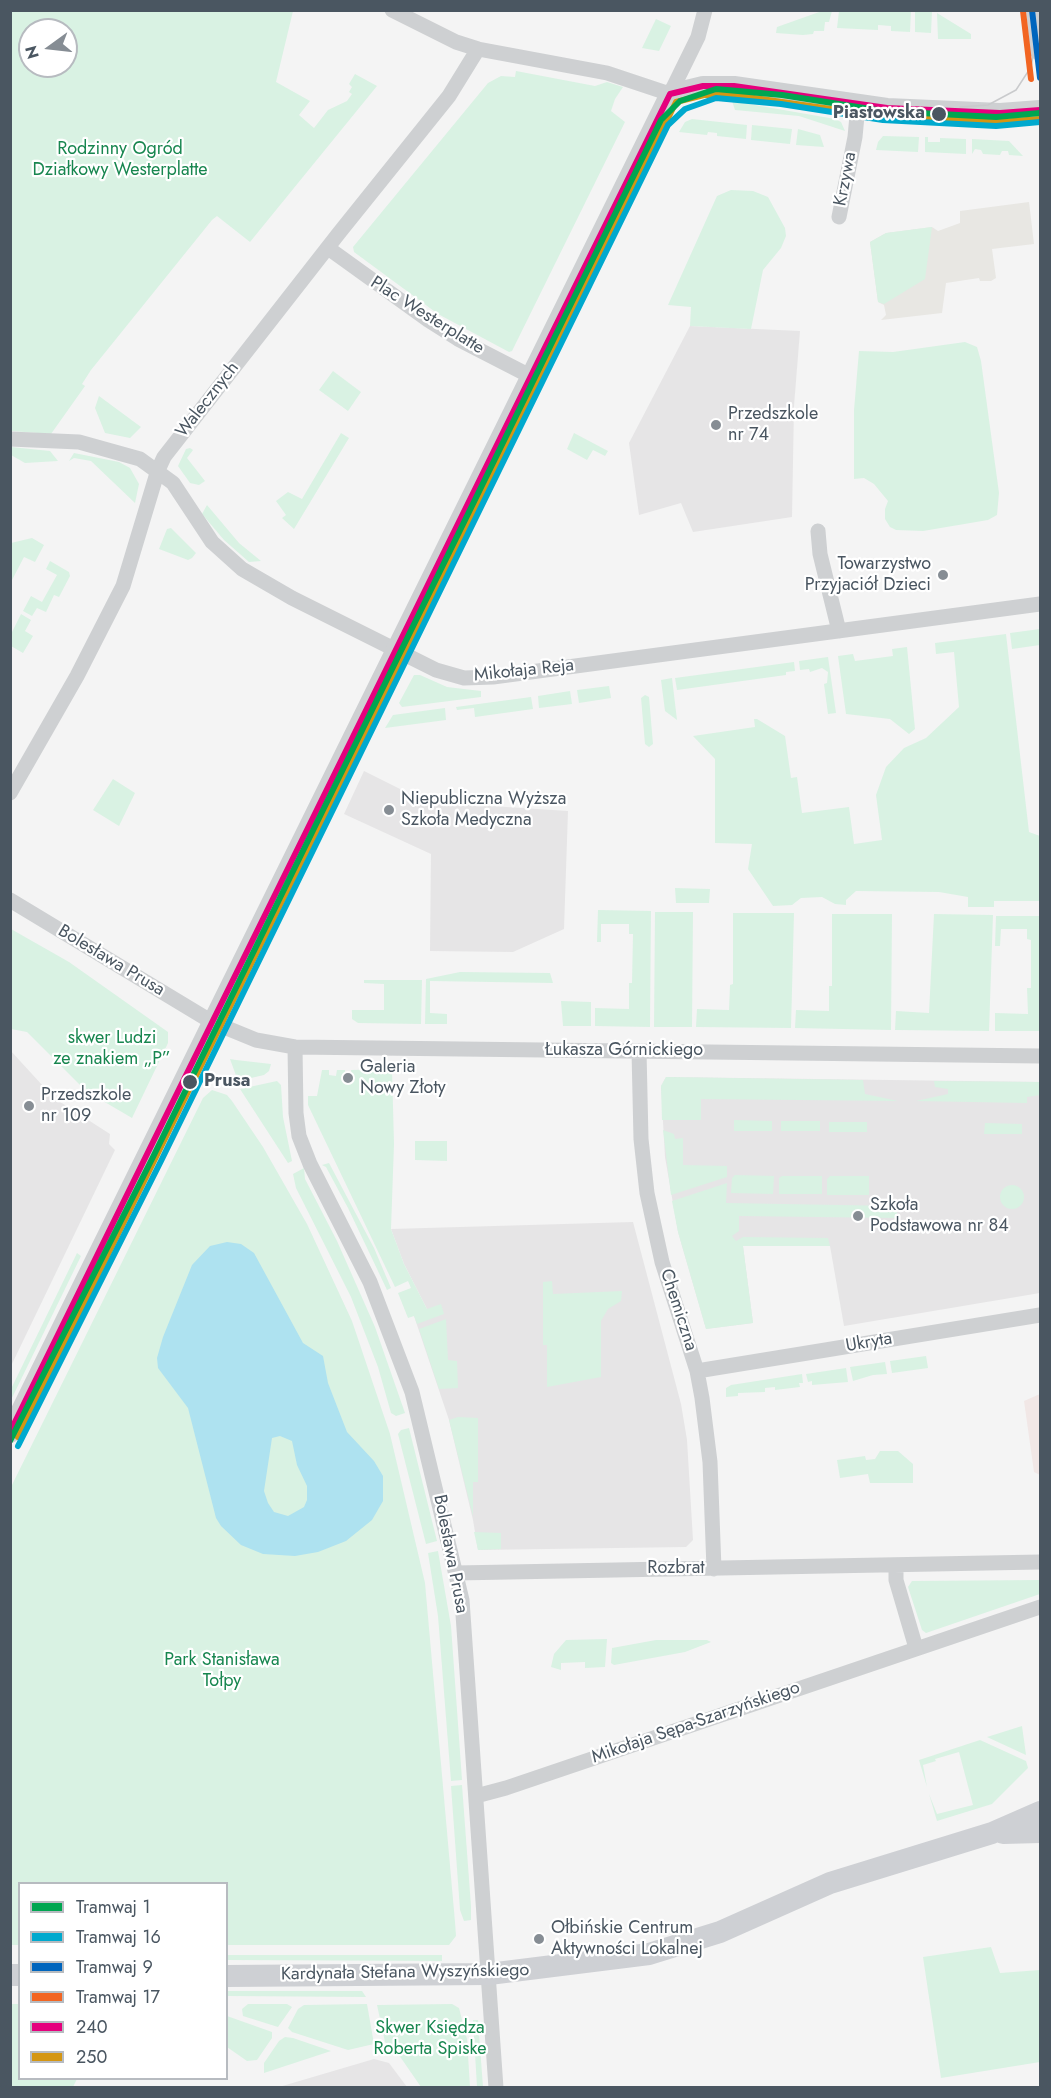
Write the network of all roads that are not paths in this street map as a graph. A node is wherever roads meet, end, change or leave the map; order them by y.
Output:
1 (392, 10) edge
2 (705, 10) edge
3 (1036, 10) edge
4 (478, 49) junction
5 (1041, 51) edge
6 (670, 94) junction
7 (858, 105) junction
8 (1041, 110) edge
9 (839, 217) dead end
10 (328, 248) junction
11 (530, 376) junction
12 (10, 439) edge
13 (158, 470) junction
14 (818, 531) dead end
15 (1041, 604) edge
16 (839, 631) junction
17 (396, 650) junction
18 (10, 793) edge
19 (10, 900) edge
20 (212, 1022) junction
21 (296, 1047) junction
22 (639, 1051) junction
23 (1041, 1056) edge
24 (1041, 1315) edge
25 (697, 1371) junction
26 (10, 1433) edge
27 (1041, 1562) edge
28 (896, 1567) junction
29 (714, 1569) junction
30 (456, 1573) junction
31 (1041, 1607) edge
32 (916, 1648) junction
33 (476, 1796) junction
34 (1041, 1812) edge
35 (1041, 1832) edge
36 (992, 1833) junction
37 (489, 1974) junction
38 (228, 1976) edge
39 (496, 2088) edge

1 - 4 street
2 - 6 street
3 - 5 street
4 - 6 street
4 - 10 street, Walecznych
6 - 7 street
6 - 11 street
7 - 8 street
7 - 9 street, Krzywa
10 - 11 street, Plac Westerplatte
10 - 13 street, Walecznych
11 - 17 street
12 - 13 street, Mikołaja Reja
13 - 17 street, Mikołaja Reja
13 - 18 street, Walecznych
14 - 16 street
15 - 16 street, Mikołaja Reja
16 - 17 street, Mikołaja Reja
17 - 20 street
19 - 20 street, Bolesława Prusa
20 - 21 street, Łukasza Górnickiego
20 - 26 street
21 - 22 street, Łukasza Górnickiego
21 - 30 street, Bolesława Prusa
22 - 23 street, Łukasza Górnickiego
22 - 25 street, Chemiczna
24 - 25 street, Ukryta
25 - 29 street, Chemiczna
27 - 28 street
28 - 29 street, Rozbrat
28 - 32 street
29 - 30 street, Rozbrat
30 - 33 street, Bolesława Prusa
31 - 32 street, Mikołaja Sępa-Szarzyńskiego
32 - 33 street, Mikołaja Sępa-Szarzyńskiego
33 - 37 street, Bolesława Prusa
34 - 36 main road, Kardynała Stefana Wyszyńskiego
35 - 36 main road, Kardynała Stefana Wyszyńskiego
36 - 37 main road, Kardynała Stefana Wyszyńskiego
37 - 38 main road, Kardynała Stefana Wyszyńskiego
37 - 39 street, Bolesława Prusa

